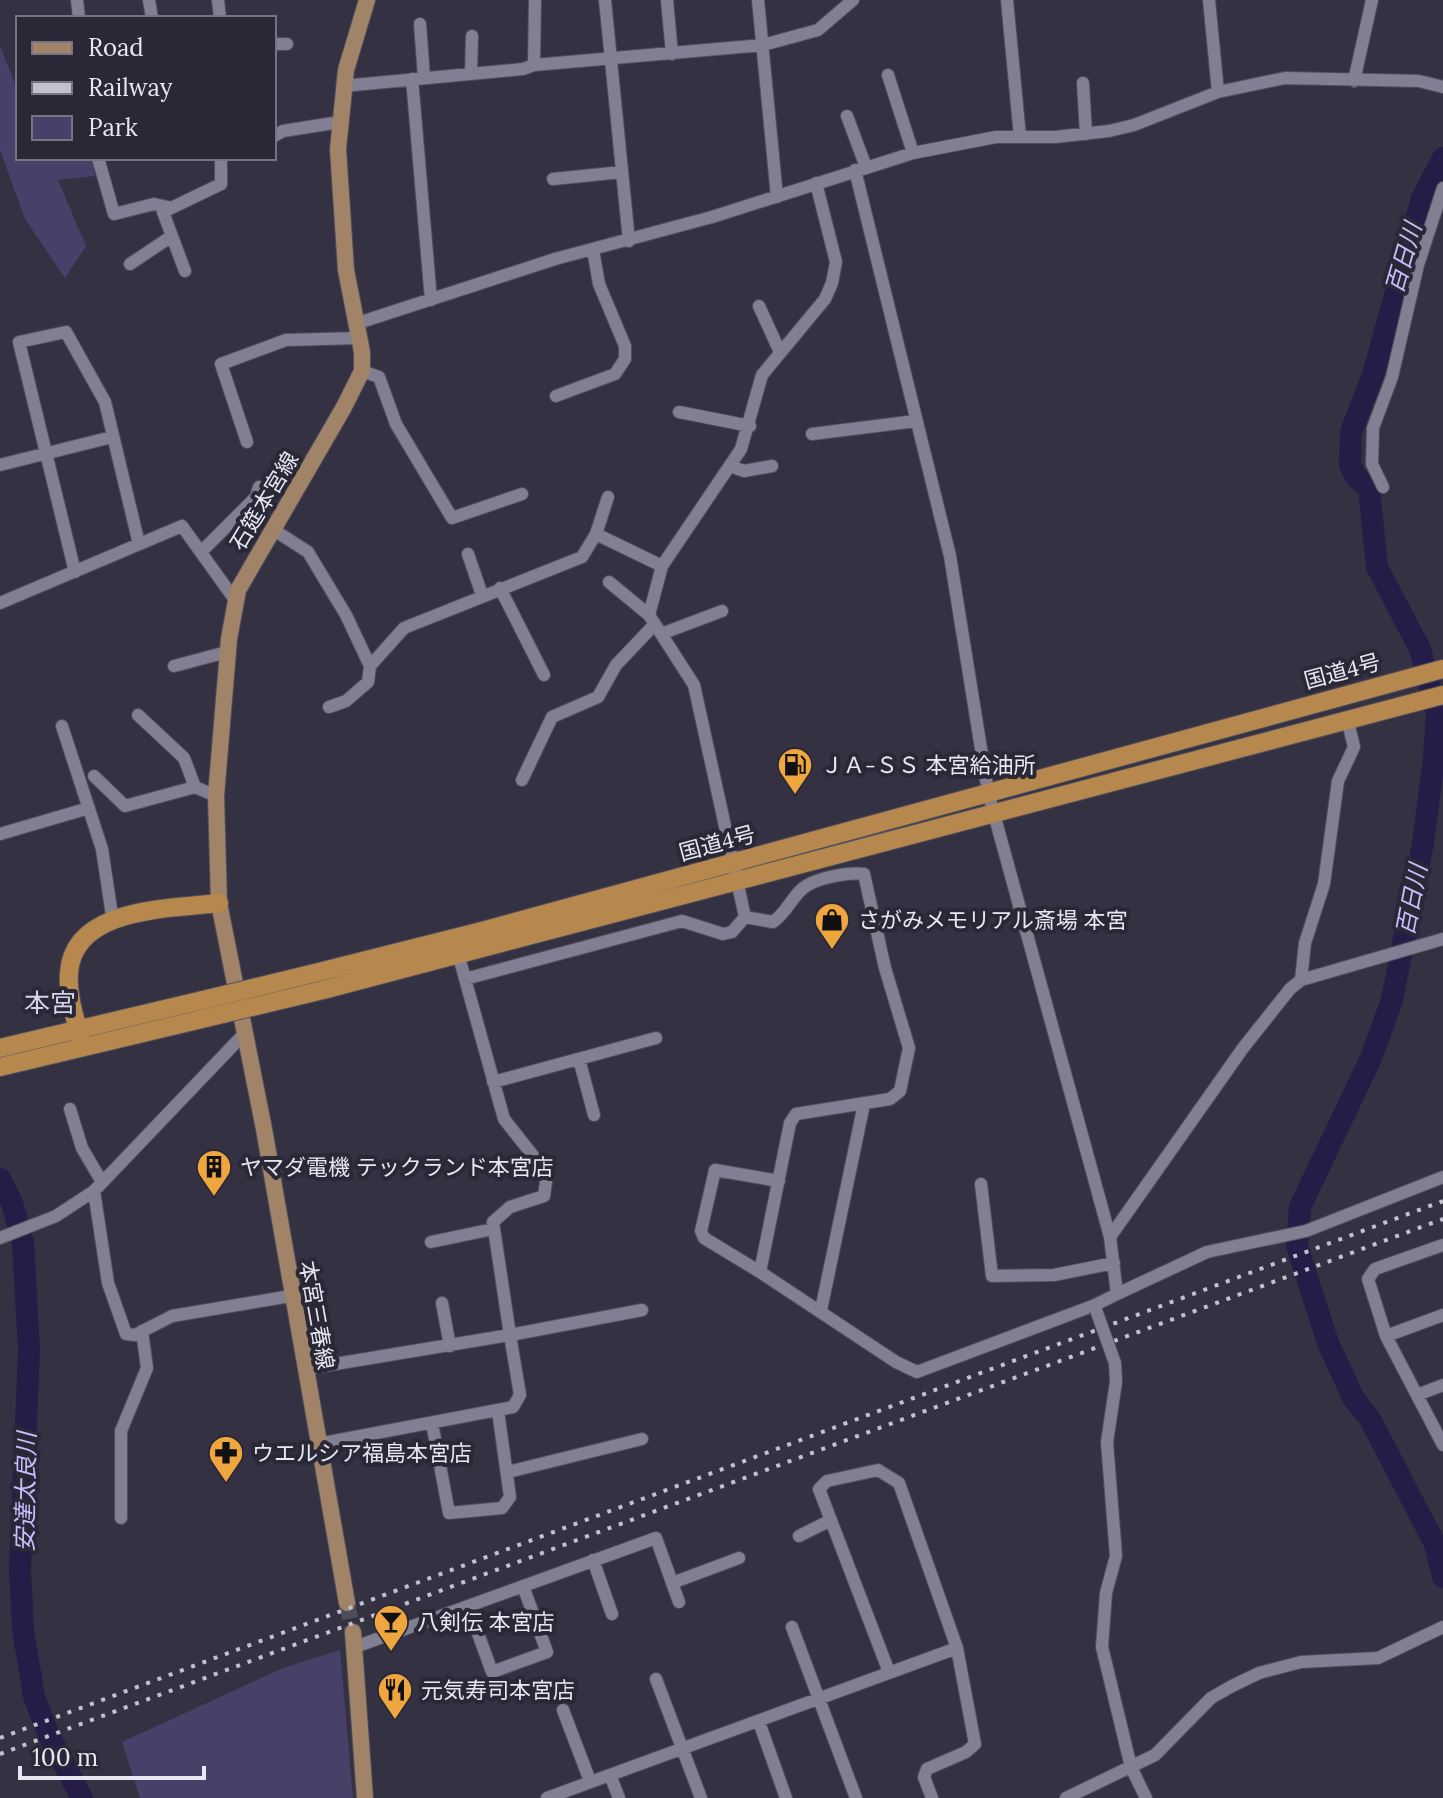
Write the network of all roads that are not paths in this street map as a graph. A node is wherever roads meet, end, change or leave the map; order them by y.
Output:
1 (367, 0) edge
2 (535, 0) edge
3 (605, 0) edge
4 (667, 0) edge
5 (758, 0) edge
6 (853, 0) edge
7 (1007, 0) edge
8 (1209, 0) edge
9 (1372, 0) edge
10 (420, 24) dead end
11 (472, 36) dead end
12 (763, 45) junction
13 (672, 54) junction
14 (611, 59) junction
15 (534, 65) junction
16 (471, 73) junction
17 (888, 75) dead end
18 (418, 78) junction
19 (1354, 81) junction
20 (1083, 83) dead end
21 (343, 86) junction
22 (1443, 87) edge
23 (1218, 92) junction
24 (847, 116) dead end
25 (340, 122) junction
26 (1086, 134) junction
27 (276, 135) edge
28 (1020, 137) junction
29 (913, 153) junction
30 (99, 160) edge
31 (221, 160) edge
32 (861, 168) junction
33 (622, 172) junction
34 (553, 179) dead end
35 (816, 183) junction
36 (1443, 188) edge
37 (777, 197) junction
38 (168, 207) junction
39 (172, 236) junction
40 (629, 241) junction
41 (593, 250) junction
42 (130, 264) dead end
43 (185, 271) dead end
44 (431, 300) junction
45 (759, 306) dead end
46 (357, 331) junction
47 (780, 352) junction
48 (362, 371) junction
49 (556, 396) dead end
50 (679, 412) dead end
51 (916, 421) junction
52 (750, 426) junction
53 (812, 434) dead end
54 (112, 437) junction
55 (247, 442) dead end
56 (47, 454) junction
57 (0, 465) edge
58 (730, 466) junction
59 (772, 466) dead end
60 (259, 487) dead end
61 (1383, 487) dead end
62 (522, 494) dead end
63 (608, 497) dead end
64 (274, 530) junction
65 (596, 534) junction
66 (139, 544) junction
67 (202, 551) junction
68 (468, 554) dead end
69 (662, 566) junction
70 (75, 572) junction
71 (609, 582) dead end
72 (500, 588) junction
73 (482, 595) junction
74 (235, 600) junction
75 (0, 603) edge
76 (722, 611) dead end
77 (655, 624) junction
78 (227, 652) junction
79 (174, 666) dead end
80 (370, 666) junction
81 (1443, 669) edge
82 (544, 675) dead end
83 (1443, 695) edge
84 (329, 707) dead end
85 (138, 715) dead end
86 (1348, 722) junction
87 (62, 726) dead end
88 (94, 776) dead end
89 (522, 780) dead end
90 (195, 787) junction
91 (988, 792) junction
92 (216, 796) junction
93 (89, 808) junction
94 (994, 811) junction
95 (0, 834) edge
96 (735, 873) junction
97 (219, 903) junction
98 (745, 917) junction
99 (113, 922) junction
100 (1443, 939) edge
101 (459, 957) junction
102 (465, 979) junction
103 (1301, 980) junction
104 (321, 981) junction
105 (243, 1035) junction
106 (80, 1038) junction
107 (656, 1038) dead end
108 (0, 1048) edge
109 (579, 1059) junction
110 (0, 1067) edge
111 (493, 1082) junction
112 (864, 1104) junction
113 (70, 1109) dead end
114 (594, 1115) dead end
115 (1443, 1177) edge
116 (779, 1181) junction
117 (981, 1184) dead end
118 (98, 1186) junction
119 (493, 1229) junction
120 (1110, 1237) junction
121 (0, 1238) edge
122 (431, 1242) dead end
123 (1443, 1245) edge
124 (1114, 1263) junction
125 (760, 1272) junction
126 (1117, 1294) junction
127 (291, 1296) junction
128 (442, 1303) dead end
129 (1095, 1308) junction
130 (642, 1310) dead end
131 (821, 1310) junction
132 (1443, 1315) edge
133 (142, 1331) junction
134 (510, 1335) junction
135 (1386, 1336) junction
136 (450, 1346) junction
137 (305, 1369) junction
138 (1443, 1385) edge
139 (1417, 1395) junction
140 (498, 1411) junction
141 (432, 1423) junction
142 (642, 1439) dead end
143 (318, 1444) junction
144 (1443, 1445) edge
145 (508, 1472) junction
146 (121, 1518) dead end
147 (831, 1520) junction
148 (799, 1536) dead end
149 (739, 1558) dead end
150 (593, 1560) junction
151 (672, 1583) junction
152 (523, 1586) junction
153 (679, 1602) dead end
154 (347, 1603) tunnel mouth
155 (468, 1606) junction
156 (612, 1614) dead end
157 (792, 1627) dead end
158 (1439, 1630) edge
159 (354, 1639) joint
160 (957, 1648) junction
161 (889, 1672) junction
162 (656, 1679) dead end
163 (818, 1699) junction
164 (563, 1710) dead end
165 (759, 1722) junction
166 (683, 1749) junction
167 (1131, 1767) junction
168 (610, 1775) junction
169 (590, 1781) junction
170 (562, 1795) edge
171 (365, 1798) edge
172 (547, 1798) edge
173 (619, 1798) edge
174 (701, 1798) edge
175 (786, 1798) edge
176 (856, 1798) edge
177 (932, 1798) edge
178 (1066, 1798) edge
179 (1146, 1798) edge

1 - 21 main road
2 - 15 street
3 - 14 street
4 - 13 street
5 - 12 street
6 - 12 street
7 - 28 street
8 - 23 street
9 - 19 street
10 - 18 street
11 - 16 street
12 - 13 street
12 - 37 street
13 - 14 street
14 - 15 street
14 - 33 street
15 - 16 street
16 - 18 street
17 - 29 street
18 - 21 street
18 - 44 street
19 - 22 street
19 - 23 street
20 - 26 street
21 - 25 main road
23 - 26 street
24 - 32 street
25 - 27 street
25 - 46 main road
26 - 28 street
28 - 29 street
29 - 32 street
30 - 38 street
31 - 38 street
32 - 35 street
32 - 51 street
33 - 34 street
33 - 40 street
35 - 37 street
35 - 47 street
36 - 61 street
37 - 40 street
38 - 39 street
39 - 42 street
39 - 43 street
40 - 41 street
41 - 44 street
41 - 49 street
44 - 46 street
45 - 47 street
46 - 48 main road
46 - 55 street
47 - 52 street
48 - 62 street
48 - 64 main road, 石筵本宮線
50 - 52 street
51 - 53 street
51 - 91 street
52 - 58 street
54 - 56 street
54 - 56 street
54 - 66 street
56 - 57 street
56 - 70 street
58 - 59 street
58 - 69 street
60 - 67 street
63 - 65 street
64 - 74 main road, 石筵本宮線
64 - 80 street
65 - 69 street
65 - 72 street
66 - 67 street
66 - 70 street
67 - 74 street
68 - 73 street
69 - 77 street
70 - 75 street
71 - 77 street
72 - 73 street
72 - 82 street
73 - 80 street
74 - 78 main road, 石筵本宮線
76 - 77 street
77 - 89 street
77 - 96 street
78 - 79 street
78 - 92 main road, 石筵本宮線
80 - 84 street
81 - 91 highway, 国道4号
83 - 86 highway, 国道4号
85 - 90 street
86 - 94 highway, 国道4号
86 - 103 street
87 - 93 street
88 - 90 street
90 - 92 street
91 - 94 street
91 - 96 highway, 国道4号
92 - 97 main road, 石筵本宮線
93 - 95 street
93 - 99 street
94 - 96 highway, 国道4号
94 - 120 street
96 - 98 street
96 - 101 highway, 国道4号
96 - 104 highway, 国道4号
97 - 99 highway
97 - 105 main road, 石筵本宮線
98 - 102 street
98 - 112 street
99 - 106 highway
100 - 103 street
101 - 102 street
101 - 104 highway, 国道4号
102 - 111 street
103 - 120 street
104 - 106 highway, 国道4号, bridge
105 - 118 street
105 - 127 main road, 本宮三春線
106 - 108 highway, 国道4号
106 - 110 highway, 国道4号
107 - 109 street
109 - 111 street
109 - 114 street
111 - 119 street
112 - 116 street
112 - 131 street
113 - 118 street
115 - 126 street
116 - 125 street
116 - 125 street
117 - 124 street
118 - 121 street
118 - 133 street
119 - 122 street
119 - 134 street
120 - 124 street
123 - 135 street
124 - 126 street
125 - 131 street
126 - 129 street
127 - 133 street
127 - 137 main road, 本宮三春線
128 - 136 street
129 - 131 street
129 - 167 street, bridge
130 - 134 street
132 - 135 street
133 - 146 street
134 - 136 street
134 - 140 street
135 - 139 street
136 - 137 street
137 - 143 main road, 本宮三春線
138 - 139 street
139 - 144 street
140 - 141 street
140 - 145 street
141 - 143 street
141 - 145 street
142 - 145 street
143 - 154 main road, 本宮三春線
147 - 148 street
147 - 160 street
147 - 161 street
149 - 151 street
150 - 151 street
150 - 152 street
150 - 156 street
151 - 153 street
152 - 155 street
152 - 155 street
155 - 159 street
157 - 163 street
158 - 167 street
159 - 171 main road
160 - 161 street
160 - 177 street
161 - 163 street
162 - 166 street
163 - 165 street
163 - 176 street
164 - 169 street
165 - 166 street
165 - 175 street
166 - 168 street
166 - 174 street
167 - 178 street
167 - 179 street
168 - 169 street
168 - 173 street
169 - 170 street
170 - 172 street

